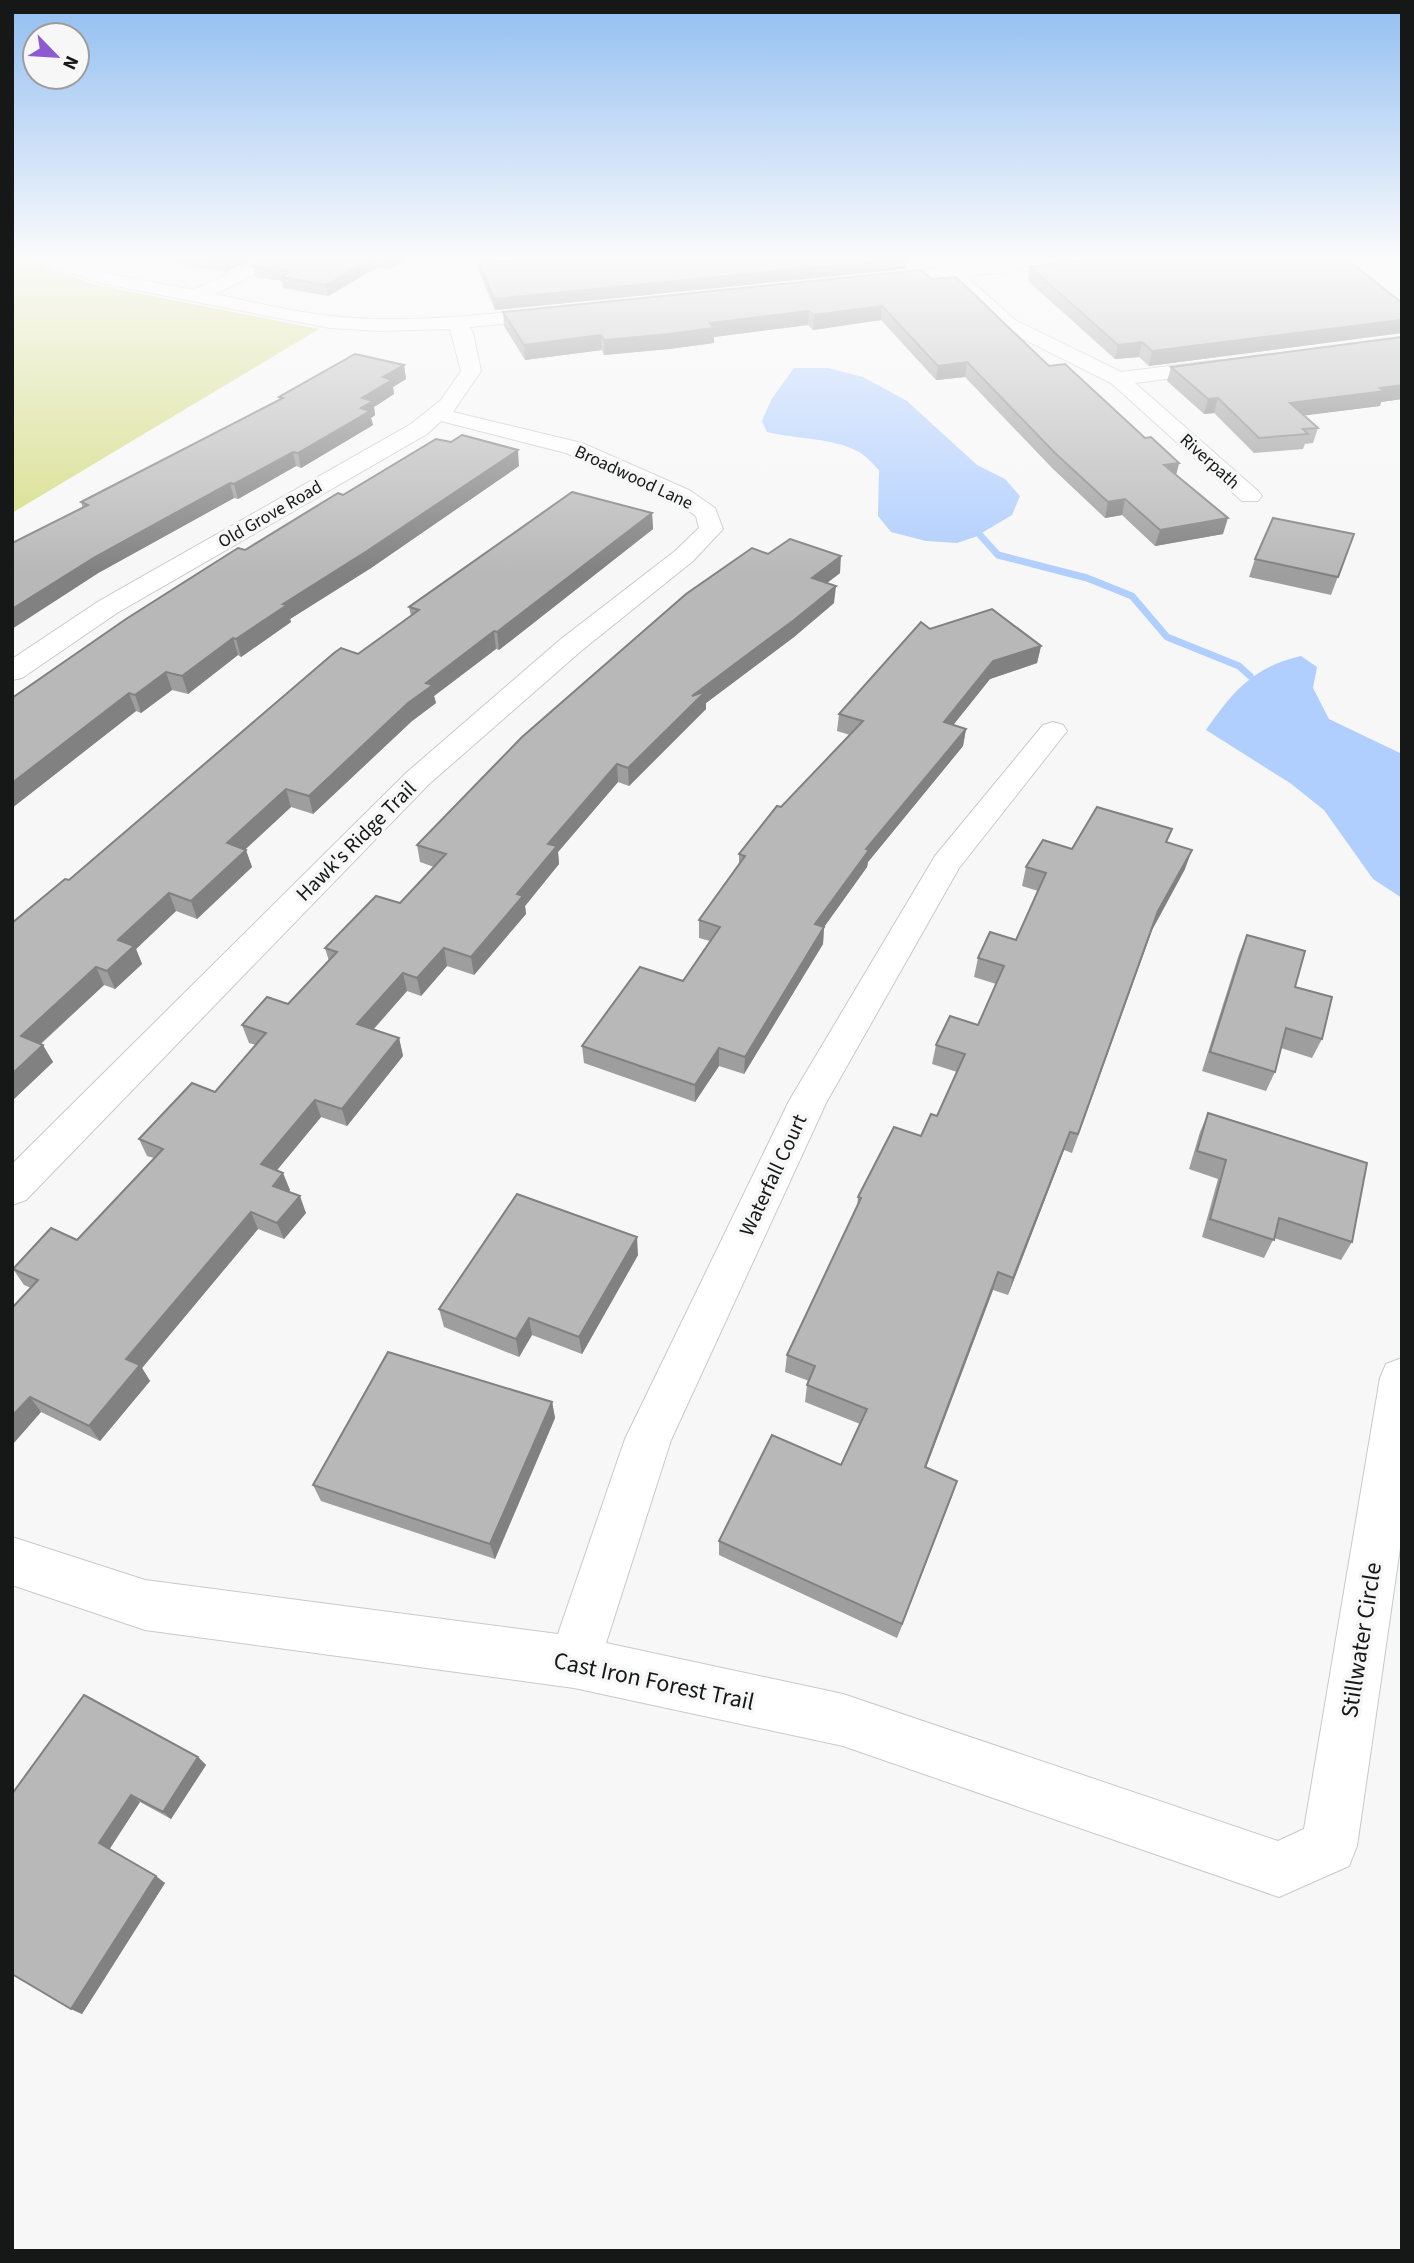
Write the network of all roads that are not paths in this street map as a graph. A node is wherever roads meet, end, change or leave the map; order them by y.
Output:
1 (469, 362) edge
2 (1083, 362) edge
3 (1239, 363) edge
4 (1118, 379) junction
5 (437, 414) junction
6 (1250, 496) dead end
7 (707, 513) joint
8 (12, 672) edge
9 (1054, 730) dead end
10 (12, 1189) edge
11 (1402, 1378) edge
12 (12, 1561) edge
13 (574, 1662) junction
14 (1279, 1869) joint

1 - 5 street, Old Grove Road
2 - 4 street, Riverpath
3 - 4 street
4 - 6 street, Riverpath
5 - 7 street, Broadwood Lane
5 - 8 street, Old Grove Road
7 - 10 street, Hawk's Ridge Trail
9 - 13 street, Waterfall Court
11 - 14 street, Stillwater Circle
12 - 13 street, Cast Iron Forest Trail
13 - 14 street, Cast Iron Forest Trail

